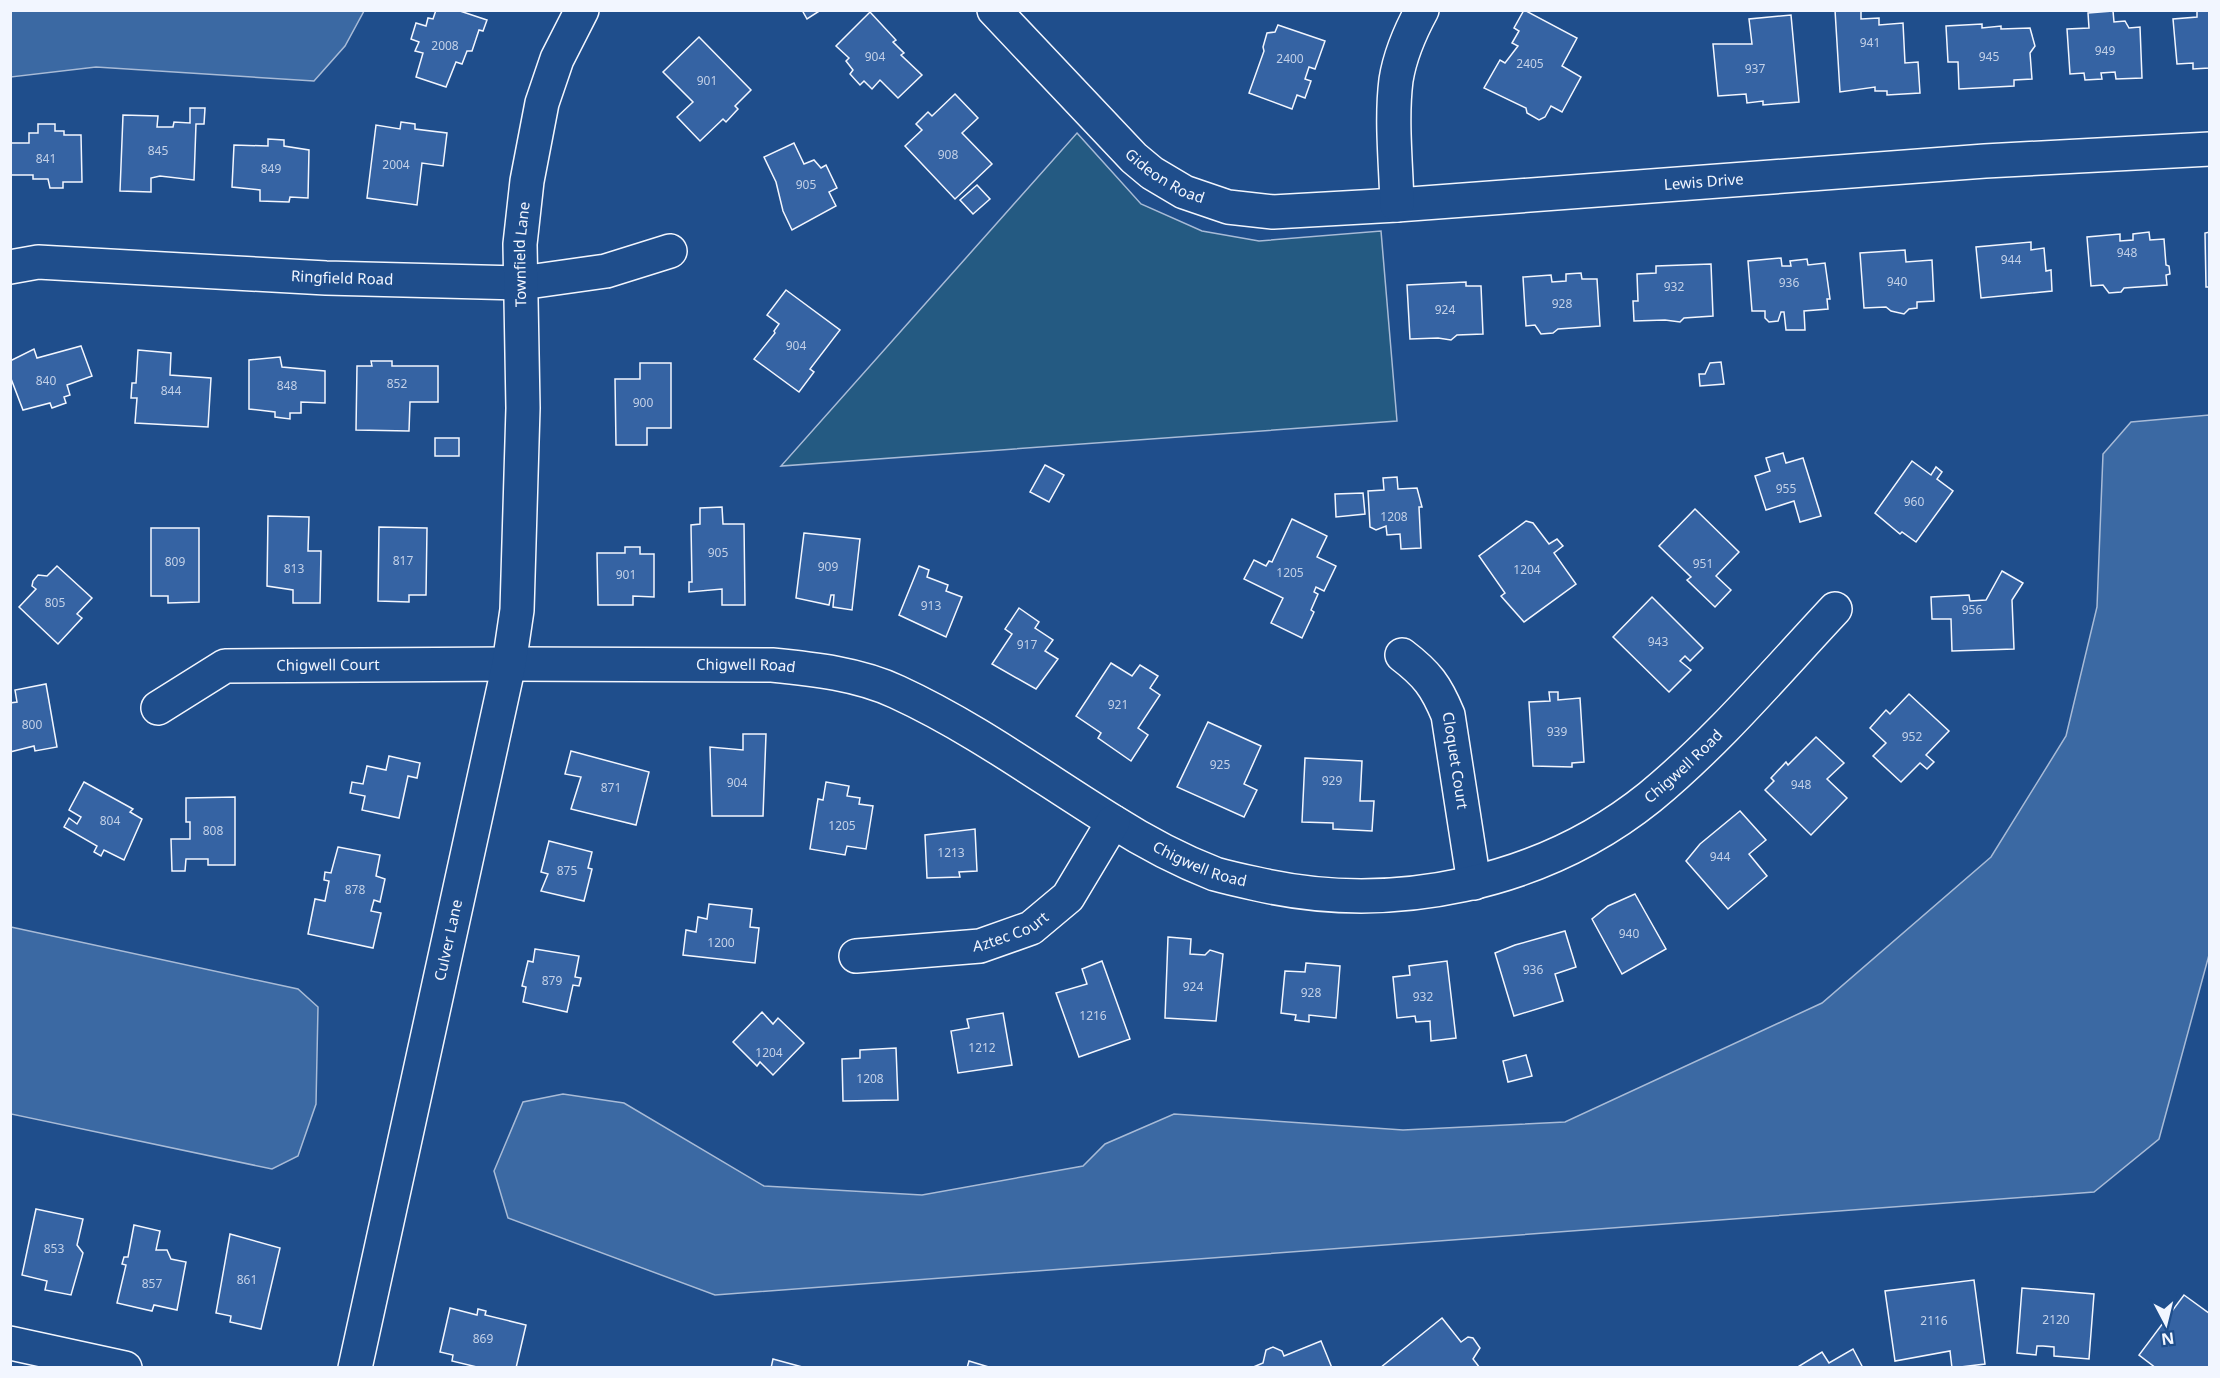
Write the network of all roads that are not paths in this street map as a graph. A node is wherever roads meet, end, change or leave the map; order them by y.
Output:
1 (582, 10) edge
2 (994, 10) edge
3 (1422, 10) edge
4 (2210, 149) edge
5 (1397, 205) junction
6 (670, 251) dead end
7 (10, 267) edge
8 (521, 282) junction
9 (520, 510) joint
10 (1835, 609) dead end
11 (1402, 655) dead end
12 (509, 664) junction
13 (158, 708) dead end
14 (1113, 822) junction
15 (1474, 883) junction
16 (856, 956) dead end
17 (10, 1343) edge
18 (125, 1368) edge
19 (355, 1368) edge

1 - 8 street, Townfield Lane
2 - 5 street, Gideon Road
3 - 5 street
4 - 5 street, Lewis Drive
6 - 8 street, Ringfield Road
7 - 8 street, Ringfield Road
8 - 9 street, Townfield Lane
9 - 12 street, Culver Lane
10 - 15 street, Chigwell Road
11 - 15 street, Cloquet Court
12 - 13 street, Chigwell Court
12 - 14 street, Chigwell Road
12 - 19 street, Culver Lane
14 - 15 street, Chigwell Road
14 - 16 street, Aztec Court
17 - 18 street

